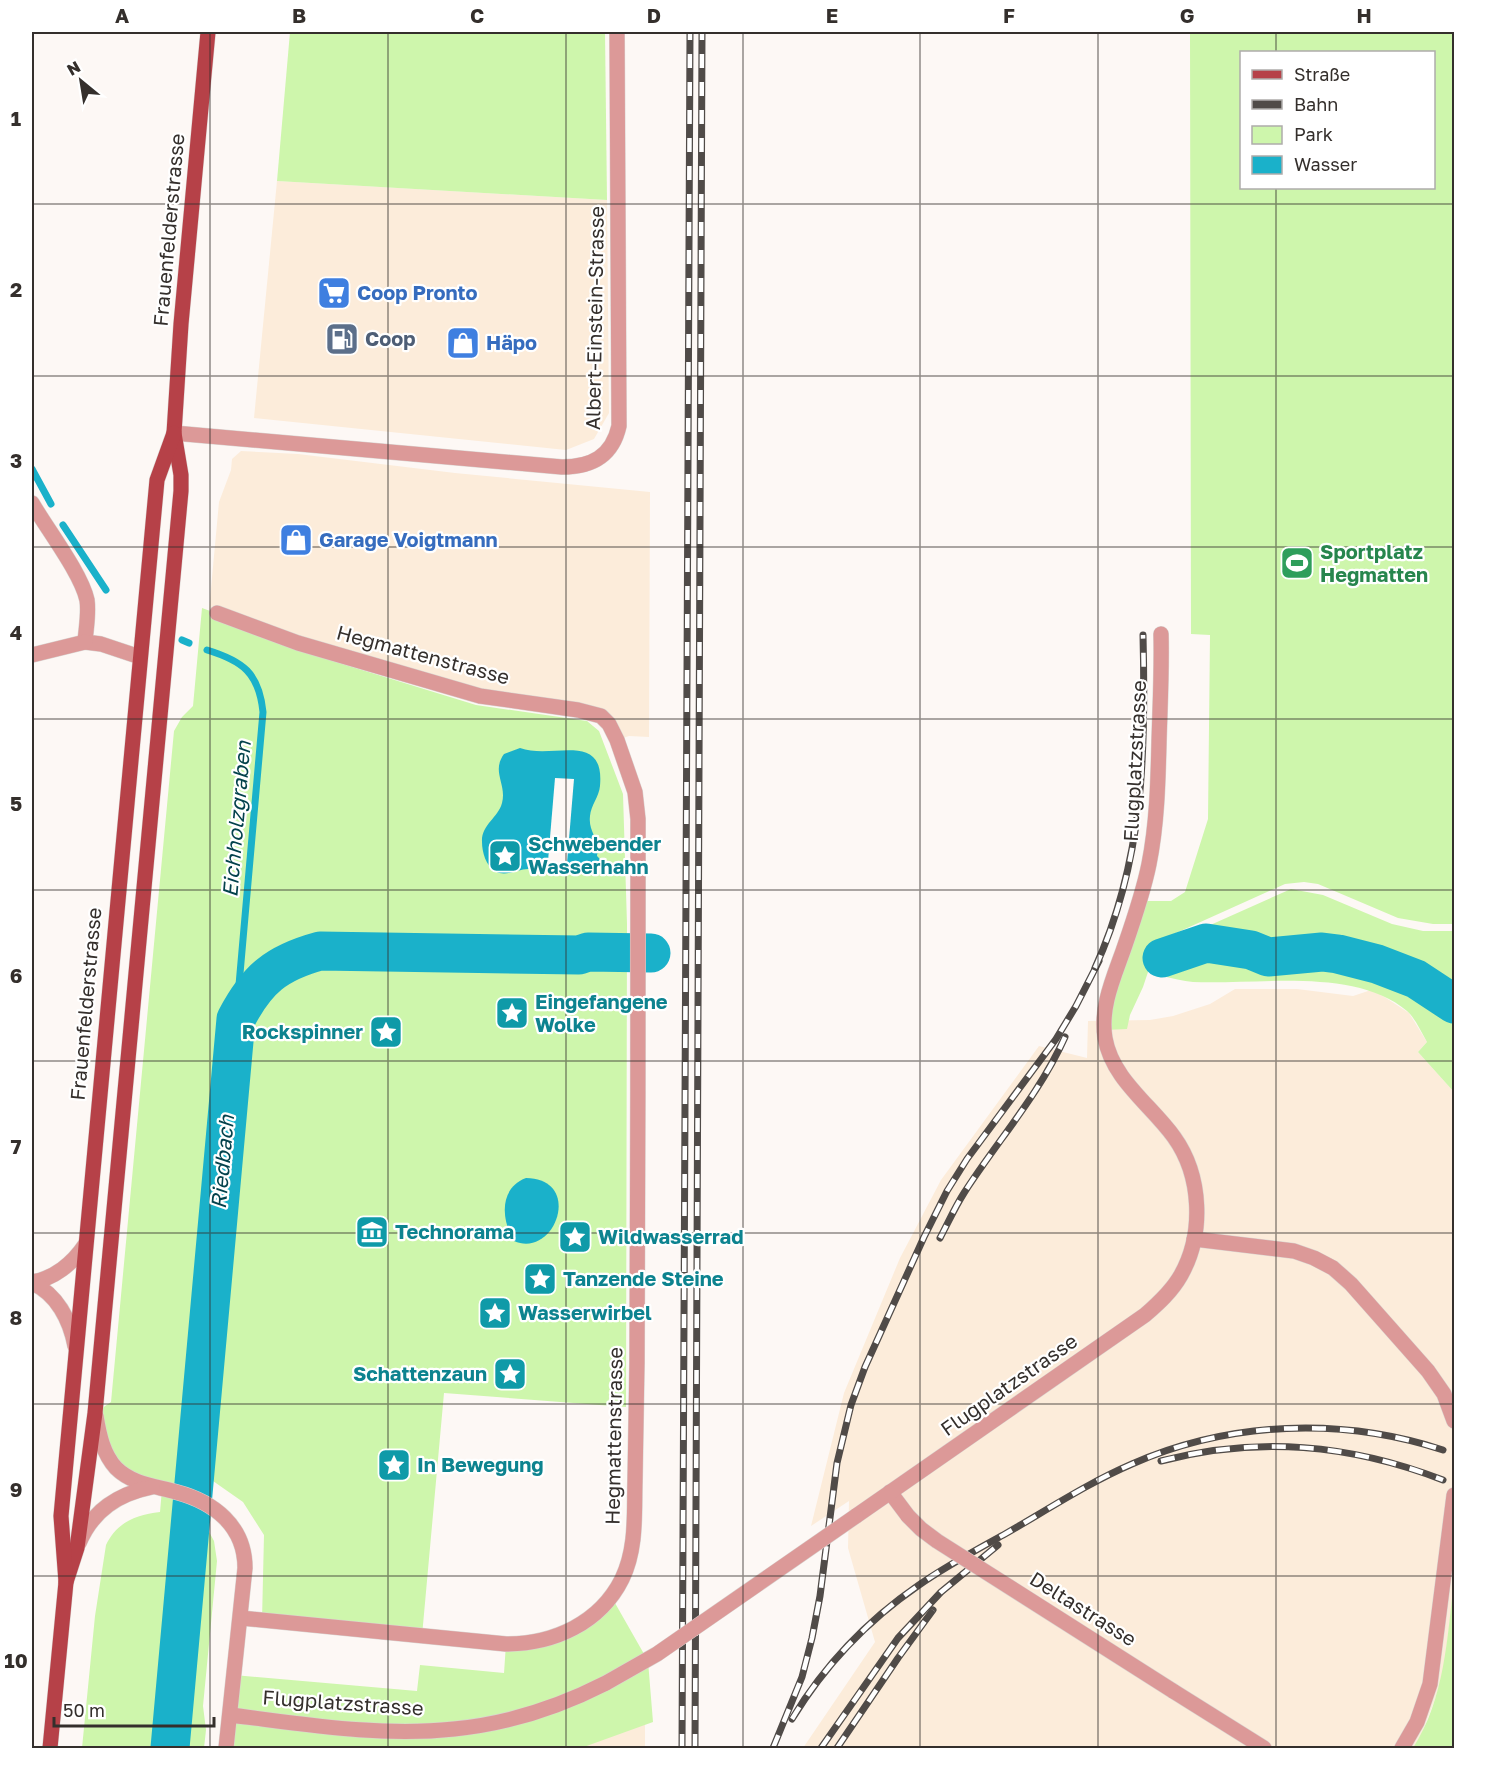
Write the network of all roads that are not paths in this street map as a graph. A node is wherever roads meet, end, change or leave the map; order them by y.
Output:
1 (208, 32) edge
2 (617, 32) edge
3 (174, 433) junction
4 (32, 503) edge
5 (217, 613) dead end
6 (1161, 634) dead end
7 (85, 642) junction
8 (32, 655) edge
9 (140, 657) junction
10 (1194, 1239) junction
11 (85, 1245) junction
12 (32, 1282) edge
13 (75, 1346) junction
14 (95, 1413) junction
15 (1455, 1422) edge
16 (152, 1487) junction
17 (890, 1492) junction
18 (1455, 1495) edge
19 (77, 1548) junction
20 (66, 1582) junction
21 (241, 1618) junction
22 (230, 1715) junction
23 (50, 1749) edge
24 (226, 1749) edge
25 (1264, 1749) edge
26 (1402, 1749) edge

1 - 3 main road, Frauenfelderstrasse
2 - 3 street, Albert-Einstein-Strasse
3 - 9 main road, Frauenfelderstrasse
3 - 14 main road, Frauenfelderstrasse
4 - 7 street
5 - 21 street, Hegmattenstrasse
6 - 10 street, Flugplatzstrasse
7 - 8 street
7 - 9 street
9 - 11 main road, Frauenfelderstrasse
10 - 15 street
10 - 17 street, Flugplatzstrasse
11 - 12 street
11 - 13 main road, Frauenfelderstrasse
12 - 13 street
13 - 20 main road, Frauenfelderstrasse
14 - 16 street
14 - 19 main road, Frauenfelderstrasse
16 - 19 street
16 - 21 street
17 - 22 street, Flugplatzstrasse, bridge
17 - 25 street, Deltastrasse, bridge
18 - 26 street
19 - 20 main road, Frauenfelderstrasse
20 - 23 main road, Frauenfelderstrasse
21 - 22 street
22 - 24 street

